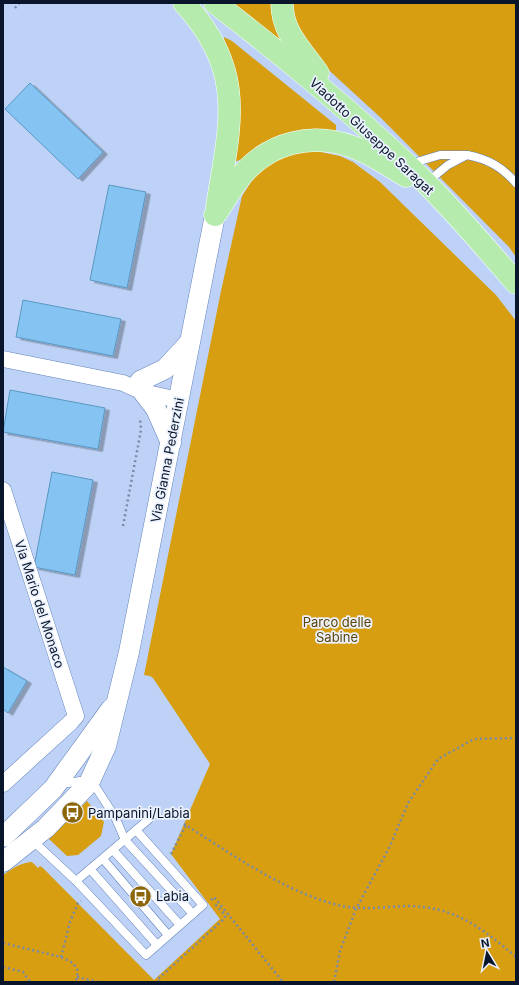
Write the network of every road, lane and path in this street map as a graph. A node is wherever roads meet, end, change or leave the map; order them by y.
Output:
1 (19, 3) edge
2 (184, 3) edge
3 (215, 3) edge
4 (282, 3) edge
5 (15, 8) dead end
6 (340, 103) junction
7 (467, 155) junction
8 (407, 165) junction
9 (516, 183) edge
10 (430, 188) junction
11 (215, 215) junction
12 (516, 283) edge
13 (189, 343) junction
14 (3, 359) edge
15 (135, 385) junction
16 (179, 395) junction
17 (140, 417) dead end
18 (171, 443) junction
19 (3, 490) edge
20 (123, 526) dead end
21 (115, 704) junction
22 (516, 738) edge
23 (89, 783) junction
24 (3, 784) edge
25 (53, 789) junction
26 (149, 819) dead end
27 (184, 824) dead end
28 (136, 830) junction
29 (3, 837) edge
30 (32, 840) junction
31 (125, 840) junction
32 (113, 850) junction
33 (103, 859) junction
34 (3, 862) edge
35 (90, 869) junction
36 (76, 881) junction
37 (81, 900) dead end
38 (203, 905) junction
39 (356, 908) junction
40 (193, 914) junction
41 (180, 924) junction
42 (168, 935) junction
43 (3, 943) edge
44 (157, 945) junction
45 (61, 957) junction
46 (516, 957) edge
47 (3, 967) edge
48 (77, 977) junction
49 (30, 982) edge
50 (76, 982) edge
51 (98, 982) edge
52 (283, 982) edge
53 (334, 982) edge

1 - 5 path
2 - 11 main road
3 - 6 main road, Viadotto Giuseppe Saragat
4 - 6 main road
6 - 8 main road, Viadotto Giuseppe Saragat
7 - 8 lane
7 - 9 lane
7 - 10 lane
8 - 10 main road, Viadotto Giuseppe Saragat
10 - 11 main road
10 - 12 main road, Viadotto Giuseppe Saragat
11 - 13 street, Via Gianna Pederzini
13 - 15 street
13 - 16 street, Via Gianna Pederzini
14 - 15 street
15 - 16 street
15 - 18 street
16 - 18 street, Via Gianna Pederzini
17 - 20 path
18 - 21 street, Via Gianna Pederzini
19 - 24 street, Via Mario del Monaco
21 - 23 street, Via Gianna Pederzini
21 - 25 street, Via Gianna Pederzini
22 - 39 path
23 - 25 lane
23 - 30 street, Via Gianna Pederzini
23 - 31 lane
25 - 29 street, Via Gianna Pederzini
26 - 28 lane
27 - 39 path
28 - 31 lane
28 - 38 lane
30 - 34 street, Via Gianna Pederzini
30 - 36 lane
31 - 32 lane
31 - 40 lane
32 - 33 lane
32 - 41 lane
33 - 35 lane
33 - 42 lane
35 - 36 lane
35 - 44 lane
36 - 44 lane
37 - 45 path
38 - 40 lane
38 - 52 path
39 - 46 path
39 - 53 path
40 - 41 lane
41 - 42 lane
42 - 44 lane
43 - 45 path
45 - 48 path
47 - 49 path
48 - 50 path
48 - 51 path

